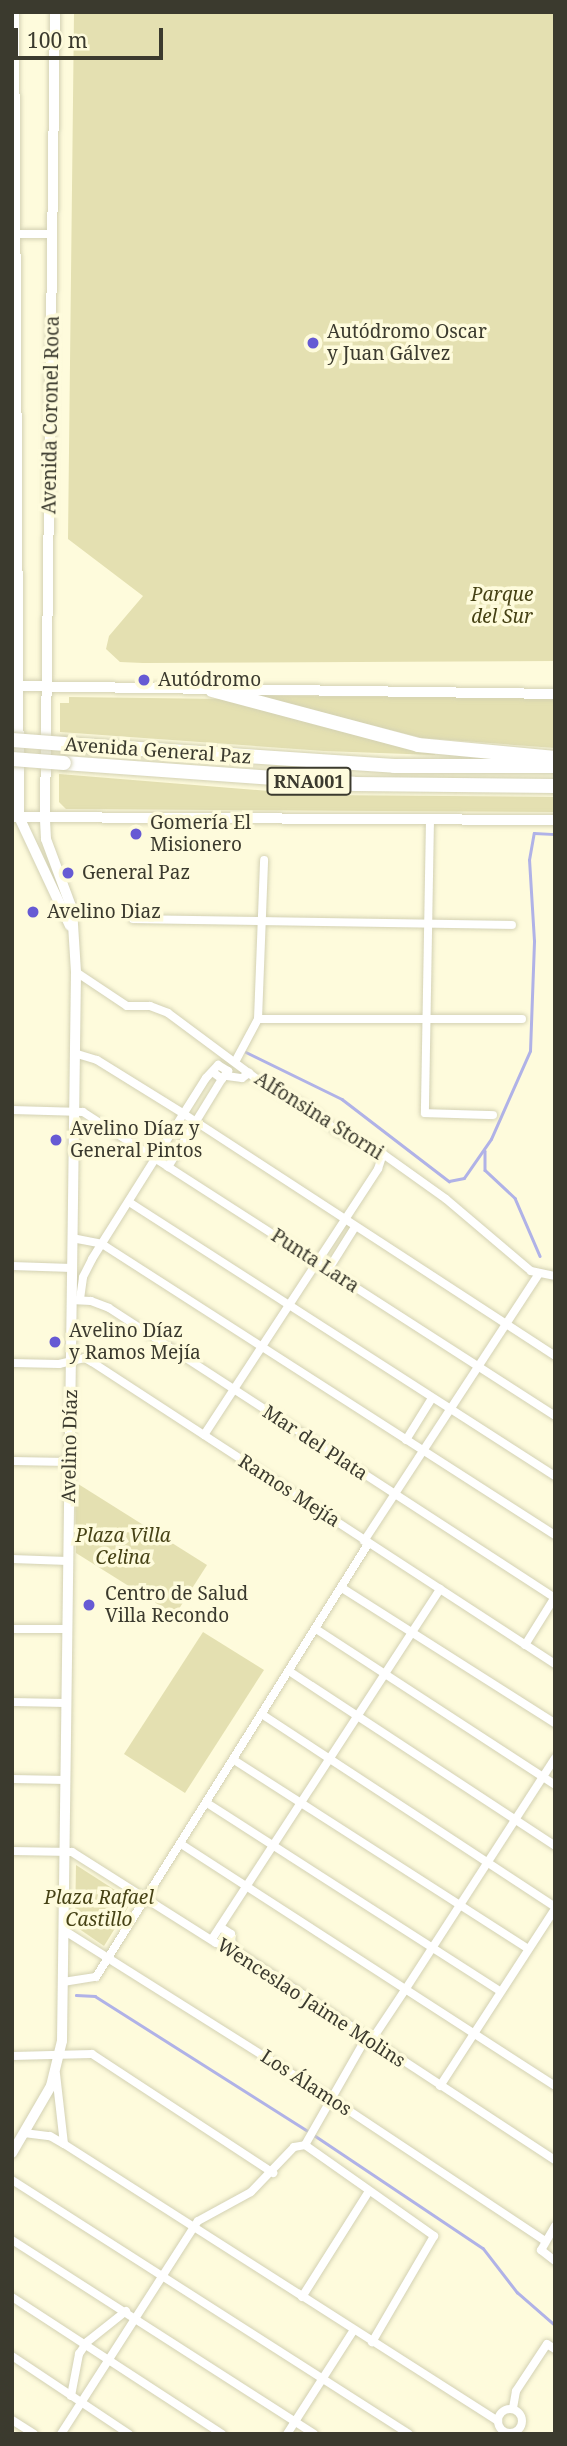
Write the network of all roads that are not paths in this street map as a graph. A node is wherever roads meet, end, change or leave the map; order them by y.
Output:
1 (14, 12) edge
2 (55, 12) edge
3 (13, 72) edge
4 (14, 234) edge
5 (53, 234) junction
6 (14, 384) edge
7 (14, 537) edge
8 (14, 685) edge
9 (47, 687) junction
10 (212, 690) junction
11 (555, 694) edge
12 (12, 740) edge
13 (555, 758) edge
14 (12, 759) edge
15 (555, 766) edge
16 (555, 786) edge
17 (15, 817) edge
18 (45, 818) junction
19 (430, 818) junction
20 (555, 820) edge
21 (264, 860) dead end
22 (133, 919) dead end
23 (260, 921) junction
24 (428, 922) junction
25 (512, 925) dead end
26 (75, 937) junction
27 (76, 972) junction
28 (425, 1017) junction
29 (258, 1019) junction
30 (522, 1019) dead end
31 (74, 1052) junction
32 (235, 1062) junction
33 (248, 1073) junction
34 (221, 1076) junction
35 (12, 1110) edge
36 (73, 1111) junction
37 (184, 1114) junction
38 (493, 1115) dead end
39 (197, 1122) junction
40 (383, 1154) junction
41 (155, 1158) junction
42 (169, 1167) junction
43 (129, 1202) junction
44 (344, 1220) junction
45 (355, 1227) junction
46 (72, 1238) junction
47 (102, 1244) junction
48 (317, 1263) junction
49 (12, 1266) edge
50 (72, 1268) junction
51 (328, 1270) junction
52 (538, 1274) junction
53 (555, 1276) edge
54 (76, 1300) junction
55 (289, 1306) junction
56 (506, 1325) junction
57 (262, 1347) junction
58 (555, 1356) edge
59 (71, 1362) junction
60 (12, 1363) edge
61 (478, 1368) junction
62 (234, 1390) junction
63 (432, 1398) junction
64 (450, 1410) junction
65 (555, 1416) edge
66 (204, 1436) junction
67 (406, 1440) junction
68 (424, 1451) junction
69 (12, 1461) edge
70 (69, 1462) junction
71 (555, 1476) edge
72 (395, 1494) junction
73 (555, 1535) edge
74 (366, 1543) junction
75 (12, 1559) edge
76 (68, 1560) junction
77 (342, 1588) junction
78 (440, 1589) junction
79 (555, 1598) edge
80 (12, 1629) edge
81 (67, 1629) junction
82 (316, 1629) junction
83 (411, 1632) junction
84 (525, 1645) junction
85 (555, 1664) edge
86 (289, 1671) junction
87 (384, 1673) junction
88 (12, 1702) edge
89 (66, 1703) junction
90 (262, 1715) junction
91 (357, 1717) junction
92 (555, 1723) edge
93 (555, 1758) edge
94 (330, 1759) junction
95 (234, 1760) junction
96 (543, 1777) junction
97 (12, 1779) edge
98 (66, 1780) junction
99 (555, 1785) edge
100 (301, 1803) junction
101 (207, 1804) junction
102 (514, 1820) junction
103 (181, 1843) junction
104 (273, 1846) junction
105 (555, 1846) edge
106 (65, 1850) junction
107 (12, 1851) edge
108 (486, 1862) junction
109 (247, 1886) junction
110 (148, 1898) junction
111 (459, 1904) junction
112 (555, 1908) edge
113 (220, 1927) junction
114 (65, 1931) junction
115 (212, 1939) junction
116 (433, 1947) junction
117 (232, 1948) junction
118 (527, 1948) junction
119 (110, 1956) junction
120 (63, 1982) junction
121 (405, 1990) junction
122 (500, 1991) junction
123 (474, 2034) junction
124 (369, 2040) junction
125 (61, 2055) junction
126 (12, 2056) edge
127 (56, 2074) junction
128 (554, 2083) edge
129 (440, 2086) junction
130 (330, 2098) junction
131 (24, 2133) junction
132 (310, 2138) junction
133 (64, 2144) junction
134 (12, 2153) edge
135 (555, 2161) edge
136 (273, 2173) junction
137 (12, 2180) edge
138 (369, 2191) junction
139 (193, 2226) junction
140 (555, 2226) edge
141 (12, 2240) edge
142 (544, 2240) junction
143 (555, 2261) edge
144 (163, 2275) junction
145 (12, 2297) edge
146 (302, 2297) junction
147 (126, 2311) junction
148 (136, 2316) junction
149 (353, 2331) junction
150 (372, 2342) junction
151 (85, 2344) junction
152 (555, 2349) edge
153 (12, 2356) edge
154 (108, 2360) junction
155 (323, 2378) junction
156 (71, 2396) junction
157 (81, 2404) junction
158 (513, 2409) junction
159 (12, 2420) edge
160 (498, 2421) junction
161 (295, 2422) junction
162 (518, 2432) edge
163 (34, 2434) edge
164 (61, 2434) edge
165 (129, 2434) edge
166 (222, 2434) edge
167 (287, 2434) edge
168 (314, 2434) edge
169 (409, 2434) edge

1 - 3 main road, Avenida Coronel Roca
2 - 5 main road, Avenida Coronel Roca
3 - 4 main road, Avenida Coronel Roca
4 - 5 street
4 - 6 main road, Avenida Coronel Roca
5 - 9 main road, Avenida Coronel Roca
6 - 7 main road, Avenida Coronel Roca
7 - 8 main road, Avenida Coronel Roca
8 - 9 street
8 - 17 main road, Avenida Coronel Roca
9 - 10 street
9 - 18 main road, Avenida Coronel Roca
10 - 11 street
10 - 13 highway
12 - 15 highway, Avenida General Paz / RNA001, bridge
14 - 16 highway, Avenida General Paz / RNA001, bridge
17 - 18 street
17 - 26 street, Avelino Díaz
18 - 19 street
18 - 26 street, Avelino Díaz
19 - 20 street
19 - 24 street
21 - 23 street
22 - 23 street
23 - 24 street
23 - 29 street
24 - 25 street
24 - 28 street
26 - 27 street, Avelino Díaz
27 - 31 street, Avelino Díaz
27 - 32 street, Alfonsina Storni
28 - 29 street
28 - 30 street
28 - 38 street
29 - 32 street
31 - 36 street, Avelino Díaz
31 - 37 street
32 - 33 street, Alfonsina Storni
33 - 34 street
33 - 40 street, Alfonsina Storni
34 - 37 street
34 - 39 street
35 - 36 street
36 - 41 street, Punta Lara
36 - 46 street, Avelino Díaz
37 - 39 street
37 - 41 street
39 - 42 street
39 - 44 street
40 - 44 street
40 - 52 street, Alfonsina Storni
41 - 42 street, Punta Lara
41 - 43 street
42 - 48 street, Punta Lara
43 - 47 street
43 - 55 street
44 - 45 street
44 - 48 street
45 - 51 street
45 - 56 street
46 - 47 street
46 - 50 street, Avelino Díaz
47 - 54 street
47 - 57 street
48 - 51 street, Punta Lara
48 - 55 street
49 - 50 street
50 - 54 street, Avelino Díaz
51 - 61 street, Punta Lara
52 - 53 street
52 - 56 street
54 - 59 street, Avelino Díaz
54 - 62 street, Mar del Plata
55 - 57 street
55 - 63 street
56 - 58 street
56 - 61 street
57 - 62 street
57 - 67 street
59 - 60 street, Ramos Mejía
59 - 66 street, Ramos Mejía
59 - 70 street, Avelino Díaz
61 - 64 street
61 - 65 street, Punta Lara
62 - 66 street
62 - 72 street, Mar del Plata
63 - 64 street
63 - 67 street
64 - 68 street
64 - 71 street
66 - 74 street, Ramos Mejía
67 - 68 street
68 - 72 street
68 - 73 street
69 - 70 street
70 - 76 street, Avelino Díaz
72 - 74 street
72 - 79 street, Mar del Plata
74 - 77 street
74 - 78 street, Ramos Mejía
75 - 76 street
76 - 81 street, Avelino Díaz
77 - 82 street
77 - 83 street
78 - 83 street
78 - 84 street, Ramos Mejía
79 - 84 street
80 - 81 street
81 - 89 street, Avelino Díaz
82 - 86 street
82 - 87 street
83 - 87 street
83 - 92 street
84 - 85 street, Ramos Mejía
86 - 90 street
86 - 91 street
87 - 91 street
87 - 96 street
88 - 89 street
89 - 98 street, Avelino Díaz
90 - 94 street
90 - 95 street
91 - 94 street
91 - 102 street
93 - 96 street
94 - 100 street
94 - 108 street
95 - 100 street
95 - 101 street
96 - 99 street
96 - 102 street
97 - 98 street
98 - 106 street, Avelino Díaz
100 - 104 street
100 - 111 street
101 - 103 street
101 - 104 street
102 - 105 street
102 - 108 street
103 - 109 street
103 - 110 street
104 - 109 street
104 - 116 street
106 - 107 street
106 - 110 street, Wenceslao Jaime Molins
106 - 114 street, Avelino Díaz
108 - 111 street
108 - 112 street
109 - 113 street
109 - 121 street
110 - 115 street, Wenceslao Jaime Molins
110 - 119 street
111 - 116 street
111 - 118 street
112 - 118 street
113 - 115 street
113 - 117 street
114 - 119 street, Los Álamos
114 - 120 street, Avelino Díaz
115 - 117 street, Wenceslao Jaime Molins
116 - 121 street
116 - 122 street
117 - 124 street, Wenceslao Jaime Molins
118 - 122 street
119 - 120 street
119 - 130 street, Los Álamos
120 - 125 street, Avelino Díaz
121 - 123 street
121 - 124 street
122 - 123 street
123 - 128 street
123 - 129 street
124 - 129 street, Wenceslao Jaime Molins
124 - 130 street
125 - 126 street
125 - 127 street, Avelino Díaz
125 - 136 street
127 - 131 street, Avelino Díaz
127 - 133 street
129 - 135 street, Wenceslao Jaime Molins
130 - 132 street
130 - 142 street, Los Álamos
131 - 133 street
131 - 134 street, Avelino Díaz
132 - 136 street
132 - 138 street
133 - 139 street
136 - 139 street
137 - 144 street
138 - 146 street
138 - 150 street
139 - 144 street
139 - 146 street
140 - 142 street
141 - 147 street
142 - 143 street
144 - 148 street
144 - 155 street
145 - 151 street
146 - 149 street
147 - 148 street
147 - 151 street
148 - 154 street
148 - 161 street
149 - 150 street
149 - 155 street
150 - 160 street
151 - 154 street
151 - 156 street
152 - 158 street
153 - 156 street
154 - 157 street
154 - 166 street
155 - 161 street
155 - 169 street
156 - 157 street
157 - 164 street
157 - 165 street
158 - 160 street
158 - 162 street
159 - 163 street
160 - 162 street
161 - 167 street
161 - 168 street

